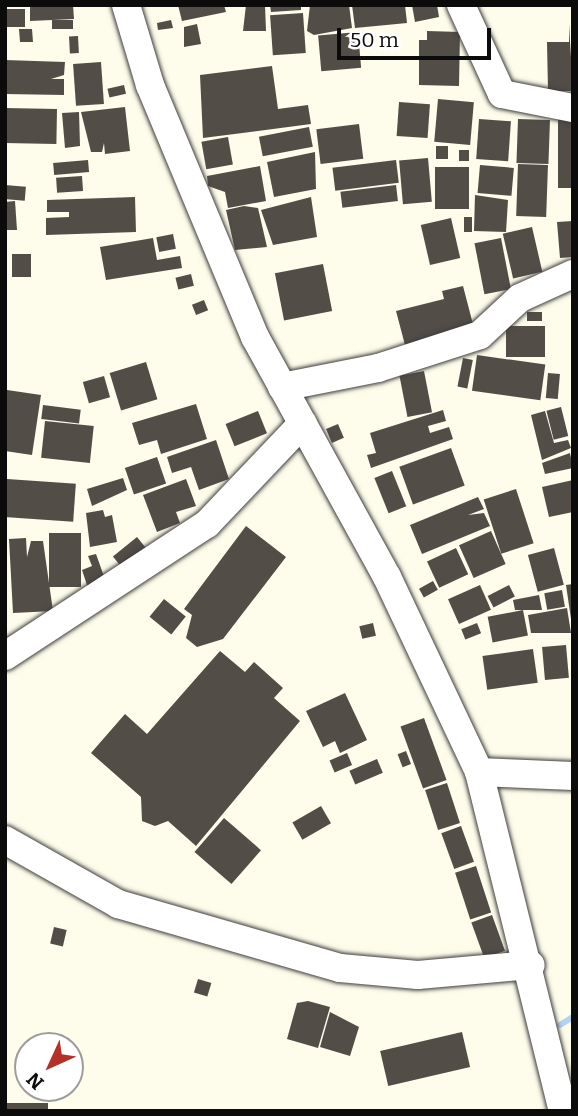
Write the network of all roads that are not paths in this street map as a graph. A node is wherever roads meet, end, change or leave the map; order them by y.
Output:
1 (126, 5) edge
2 (461, 5) edge
3 (573, 108) edge
4 (573, 274) edge
5 (282, 387) junction
6 (303, 423) junction
7 (5, 656) edge
8 (479, 772) junction
9 (573, 776) edge
10 (5, 840) edge
11 (531, 965) junction
12 (563, 1111) edge

1 - 5 street
2 - 3 street
4 - 5 street
5 - 6 street
6 - 7 street
6 - 8 street
8 - 9 street
8 - 11 street
10 - 11 street
11 - 12 street

